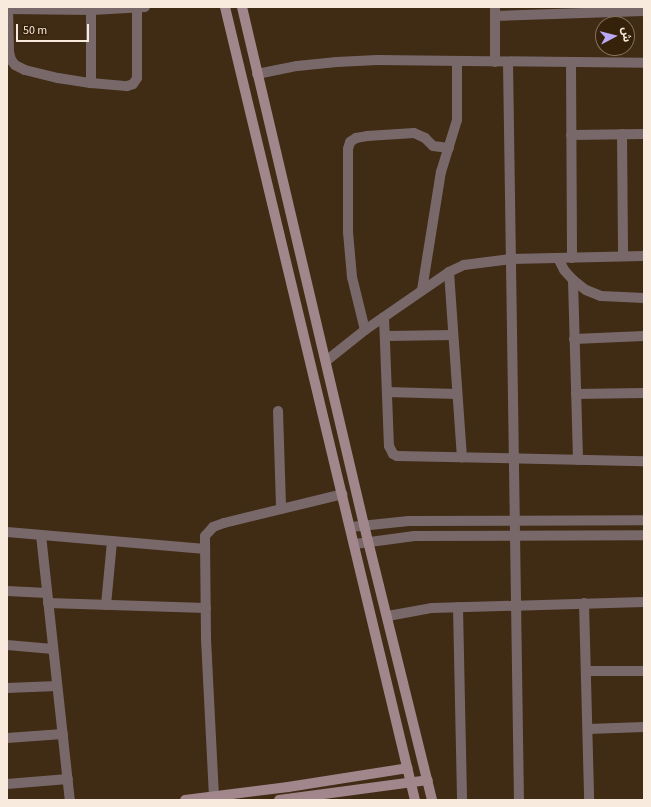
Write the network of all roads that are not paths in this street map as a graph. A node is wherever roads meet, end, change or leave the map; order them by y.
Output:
1 (141, 7) edge
2 (225, 7) edge
3 (242, 7) edge
4 (8, 8) edge
5 (92, 8) edge
6 (495, 11) edge
7 (644, 11) edge
8 (457, 61) junction
9 (495, 62) junction
10 (508, 62) junction
11 (571, 62) junction
12 (644, 63) edge
13 (258, 74) junction
14 (91, 83) junction
15 (622, 134) junction
16 (644, 134) edge
17 (571, 135) junction
18 (449, 148) junction
19 (624, 256) junction
20 (644, 256) edge
21 (558, 258) junction
22 (572, 258) junction
23 (511, 259) junction
24 (449, 272) junction
25 (573, 280) junction
26 (422, 290) junction
27 (644, 298) edge
28 (384, 317) junction
29 (365, 330) junction
30 (453, 335) junction
31 (386, 336) junction
32 (644, 336) edge
33 (574, 339) junction
34 (326, 361) junction
35 (386, 392) junction
36 (644, 393) edge
37 (457, 394) junction
38 (576, 394) junction
39 (278, 411) dead end
40 (462, 458) junction
41 (514, 459) junction
42 (578, 460) junction
43 (644, 460) edge
44 (343, 494) junction
45 (281, 509) junction
46 (644, 520) edge
47 (515, 521) junction
48 (364, 525) junction
49 (351, 527) junction
50 (7, 532) edge
51 (41, 535) junction
52 (515, 535) junction
53 (644, 535) edge
54 (112, 541) junction
55 (368, 542) junction
56 (355, 544) junction
57 (205, 549) junction
58 (7, 591) edge
59 (48, 598) junction
60 (644, 602) edge
61 (584, 603) junction
62 (106, 605) junction
63 (516, 605) junction
64 (458, 607) junction
65 (206, 608) junction
66 (388, 616) junction
67 (7, 645) edge
68 (53, 649) junction
69 (586, 671) junction
70 (644, 671) edge
71 (57, 686) junction
72 (7, 688) edge
73 (644, 727) edge
74 (588, 729) junction
75 (63, 734) junction
76 (7, 738) edge
77 (408, 768) junction
78 (68, 779) junction
79 (428, 780) junction
80 (412, 782) junction
81 (7, 784) edge
82 (214, 797) junction
83 (291, 799) edge
84 (70, 800) edge
85 (185, 800) edge
86 (279, 800) edge
87 (416, 800) edge
88 (432, 800) edge
89 (462, 800) edge
90 (519, 800) edge
91 (589, 800) edge

1 - 5 street
1 - 14 street
2 - 44 main road
3 - 13 main road
4 - 5 street
4 - 14 street
5 - 14 street
6 - 7 street
6 - 9 street
8 - 9 street
8 - 13 street
8 - 18 street
9 - 10 street
10 - 11 street
10 - 23 street
11 - 12 street
11 - 17 street
13 - 34 main road
15 - 16 street
15 - 17 street
15 - 19 street
17 - 22 street
18 - 26 street
18 - 29 street
19 - 20 street
19 - 22 street
21 - 22 street
21 - 23 street
21 - 25 street
23 - 24 street
23 - 41 street
24 - 26 street
24 - 30 street
25 - 27 street
25 - 33 street
26 - 28 street
28 - 29 street
28 - 31 street
29 - 34 street
30 - 31 street
30 - 37 street
31 - 35 street
32 - 33 street
33 - 38 street
34 - 48 main road
35 - 37 street
35 - 40 street
36 - 38 street
37 - 40 street
38 - 42 street
39 - 45 street
40 - 41 street
41 - 42 street
41 - 47 street
42 - 43 street
44 - 45 street
44 - 49 main road
45 - 57 street
46 - 47 street
47 - 48 street
47 - 52 street
48 - 49 street
48 - 55 main road
49 - 56 main road
50 - 51 street
51 - 54 street
51 - 59 street
52 - 53 street
52 - 55 street
52 - 63 street
54 - 57 street
54 - 62 street
55 - 56 street
55 - 66 main road
56 - 77 main road
57 - 65 street
58 - 59 street
59 - 62 street
59 - 68 street
60 - 61 street
61 - 63 street
61 - 69 street
62 - 65 street
63 - 64 street
63 - 90 street
64 - 66 street
64 - 89 street
65 - 82 street
66 - 79 main road
67 - 68 street
68 - 71 street
69 - 70 street
69 - 74 street
71 - 72 street
71 - 75 street
73 - 74 street
74 - 91 street
75 - 76 street
75 - 78 street
77 - 80 main road
77 - 82 main road
78 - 81 street
78 - 84 street
79 - 80 main road
79 - 88 main road
80 - 83 main road
80 - 87 main road
82 - 85 main road
83 - 86 main road

